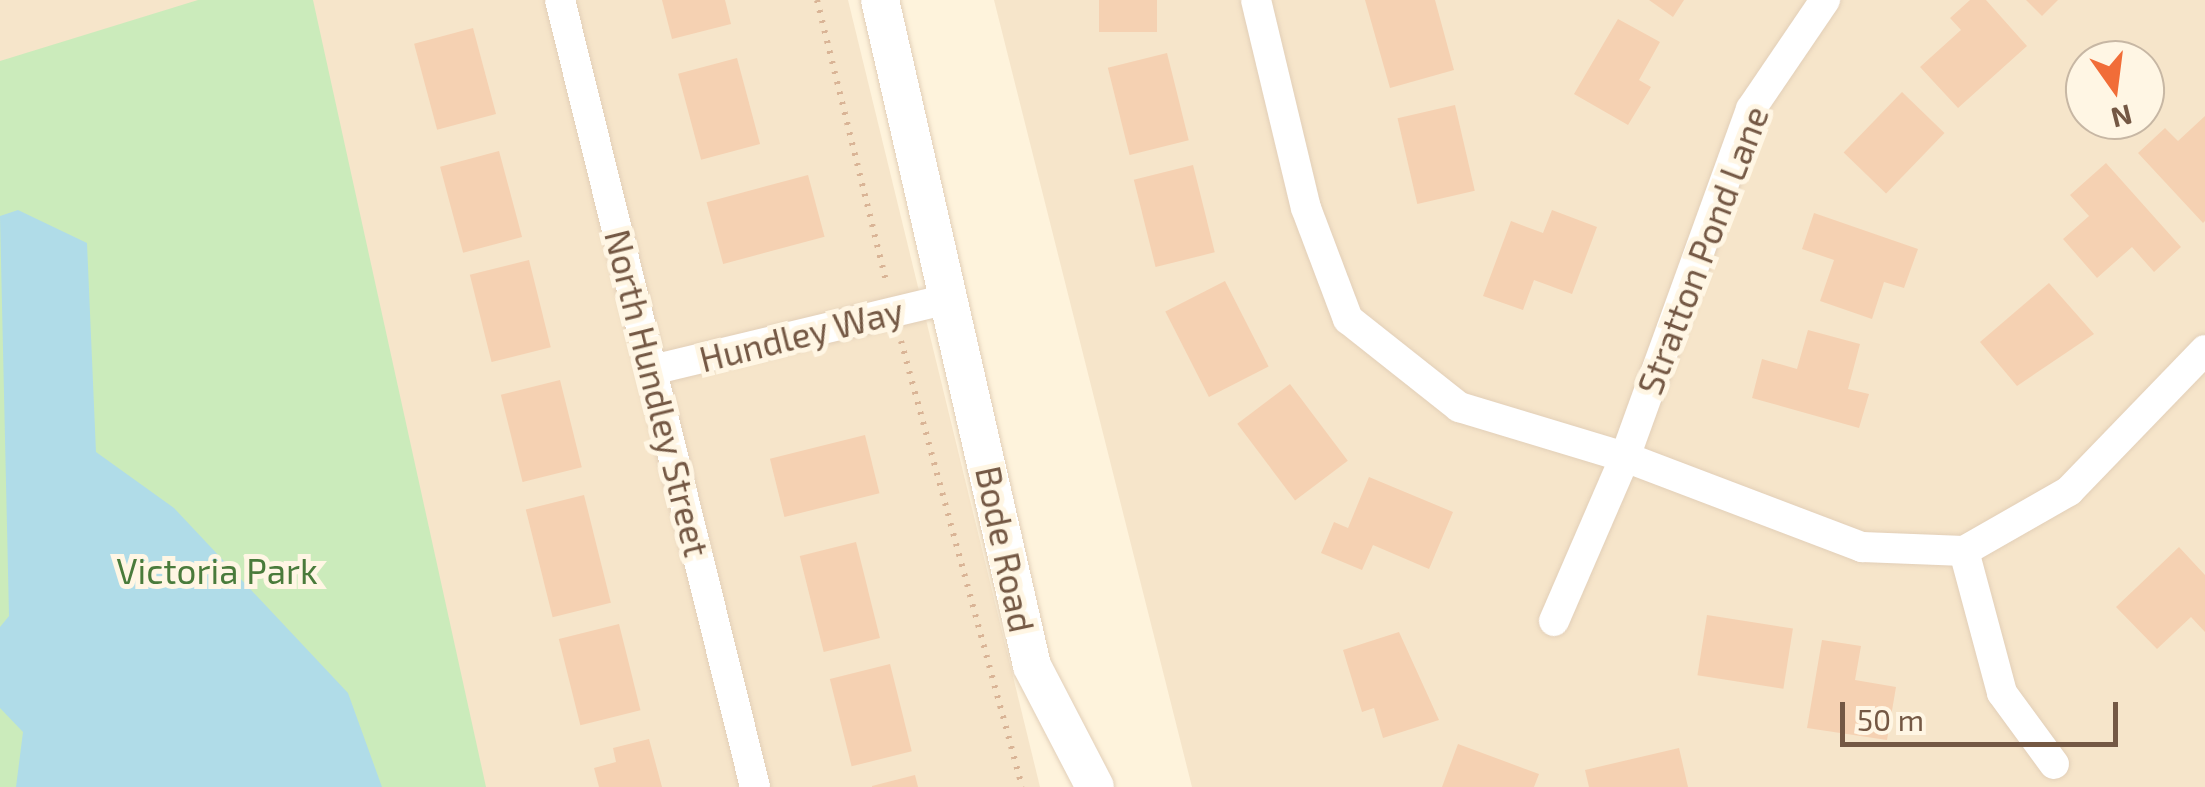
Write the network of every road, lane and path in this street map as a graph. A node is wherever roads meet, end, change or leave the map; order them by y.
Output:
1 (560, 0) edge
2 (818, 0) edge
3 (880, 0) edge
4 (1256, 0) edge
5 (1825, 0) edge
6 (951, 298) junction
7 (894, 312) junction
8 (2205, 350) edge
9 (652, 370) junction
10 (1625, 457) junction
11 (1964, 551) junction
12 (1554, 621) dead end
13 (2054, 764) dead end
14 (755, 787) edge
15 (1022, 787) edge
16 (1095, 787) edge

1 - 9 street, North Hundley Street
2 - 7 path
3 - 6 street, Bode Road
4 - 10 street
5 - 10 street, Stratton Pond Lane
6 - 7 street, Hundley Way
6 - 16 street, Bode Road
7 - 9 street, Hundley Way
7 - 15 path
8 - 11 street
9 - 14 street, North Hundley Street
10 - 11 street
10 - 12 street, Stratton Pond Lane
11 - 13 street

